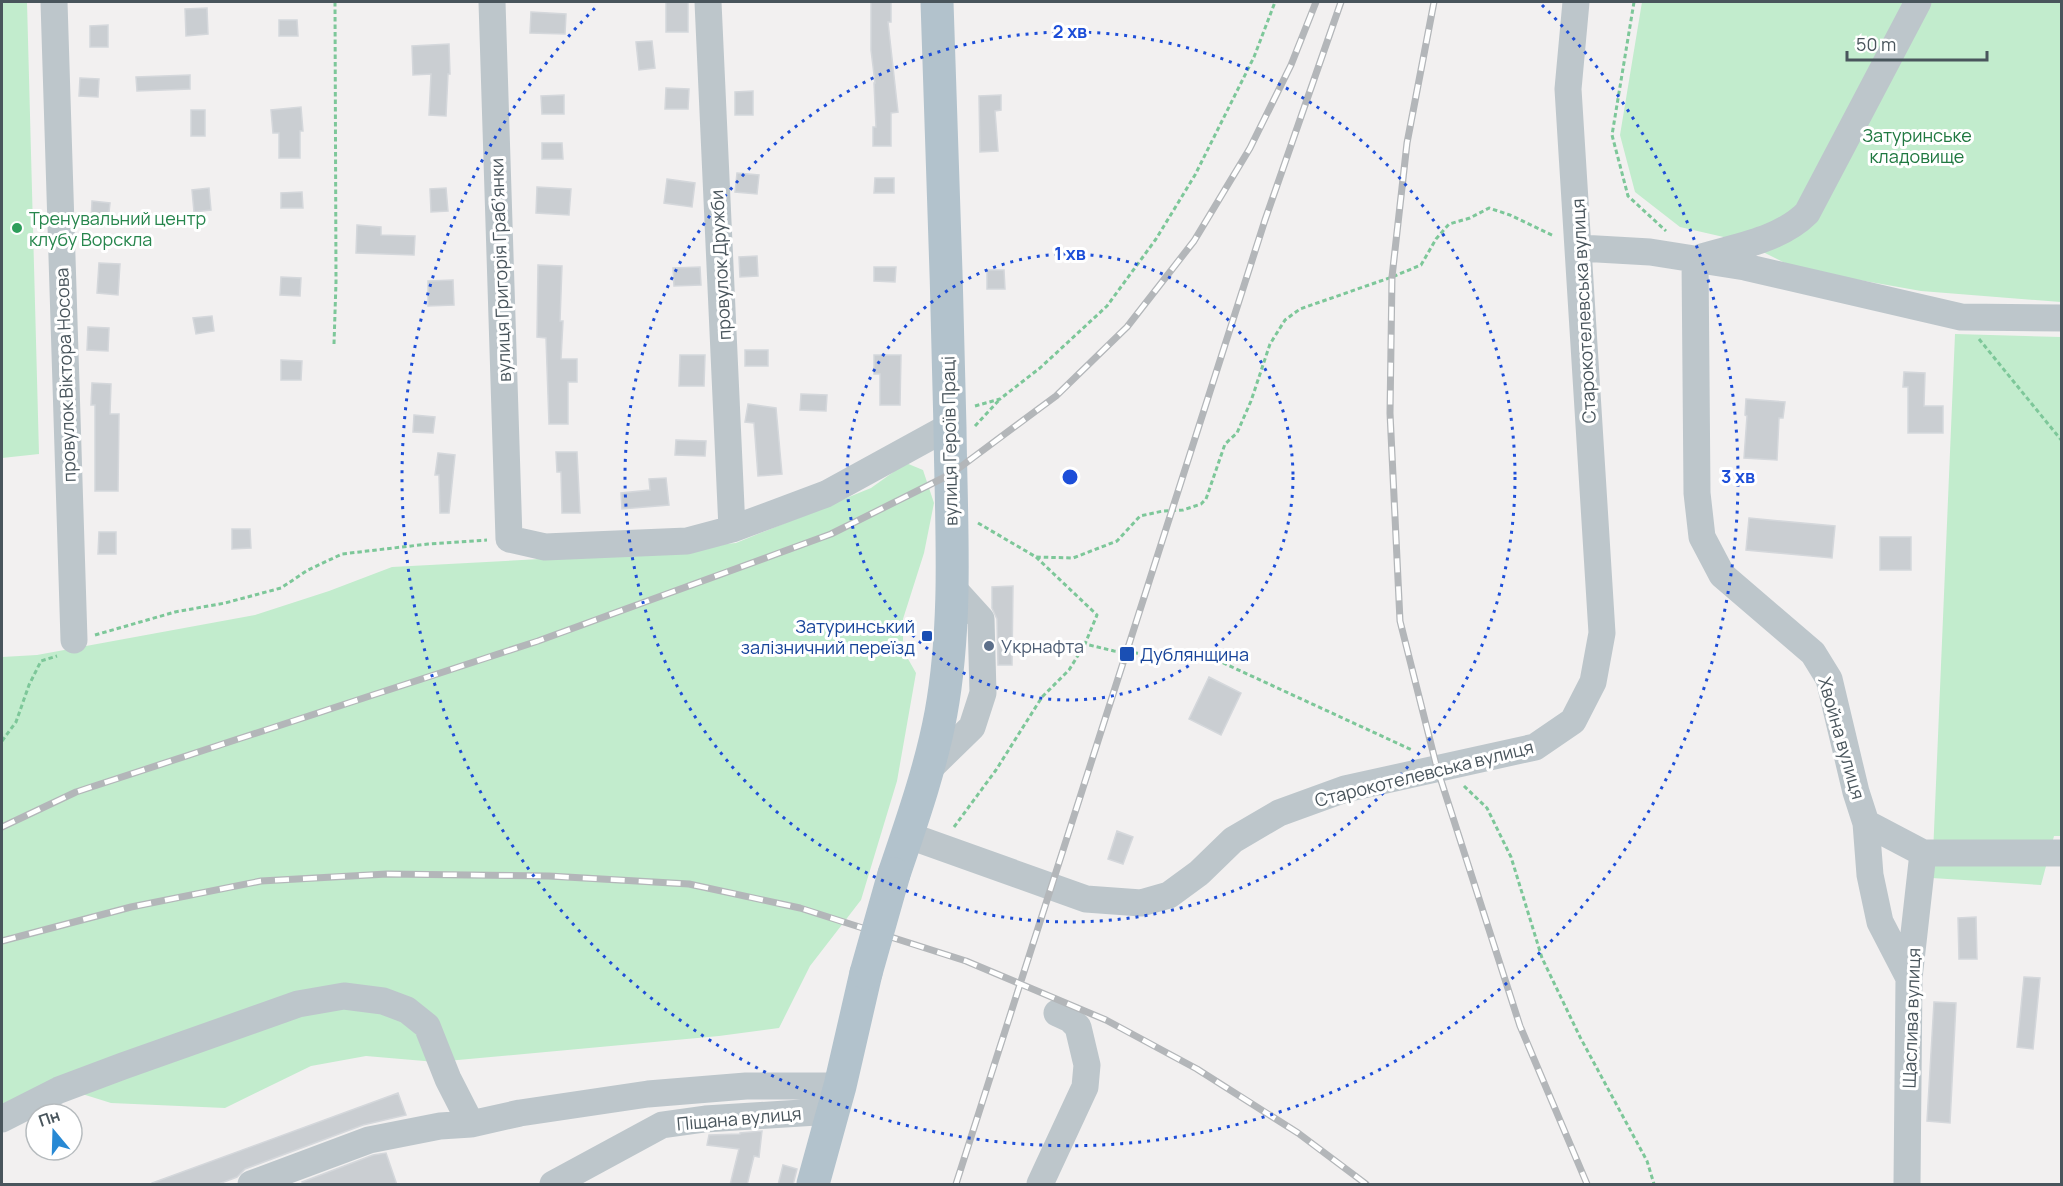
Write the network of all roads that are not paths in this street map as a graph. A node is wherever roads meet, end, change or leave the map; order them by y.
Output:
1 (54, 2) edge
2 (492, 2) edge
3 (708, 2) edge
4 (937, 2) edge
5 (1575, 2) edge
6 (1918, 2) edge
7 (1580, 248) junction
8 (1695, 259) junction
9 (2061, 318) edge
10 (957, 421) junction
11 (732, 530) junction
12 (74, 640) road end
13 (1866, 822) junction
14 (907, 835) junction
15 (1923, 853) junction
16 (2061, 853) edge
17 (1909, 978) junction
18 (1057, 1013) dead end
19 (836, 1098) junction
20 (2, 1119) edge
21 (471, 1124) junction
22 (1043, 1183) edge
23 (251, 1185) edge
24 (553, 1185) edge
25 (813, 1185) edge
26 (1907, 1185) edge

1 - 12 street, провулок Віктора Носова
2 - 11 street, вулиця Григорія Грабʼянки
3 - 11 street, провулок Дружби
4 - 10 main road, вулиця Героїв Праці
5 - 7 street, Старокотелевська вулиця
6 - 8 street
7 - 8 street
7 - 14 street, Старокотелевська вулиця
8 - 9 street
8 - 13 street, Хвойна вулиця
10 - 11 street
10 - 14 main road, вулиця Героїв Праці
13 - 15 street
13 - 17 street, Хвойна вулиця
14 - 19 main road, вулиця Героїв Праці, bridge
15 - 16 street
15 - 17 street, Щаслива вулиця
17 - 26 street, Щаслива вулиця
18 - 22 street
19 - 21 street
19 - 24 street, Піщана вулиця
19 - 25 main road, вулиця Героїв Праці
20 - 21 street
21 - 23 street

